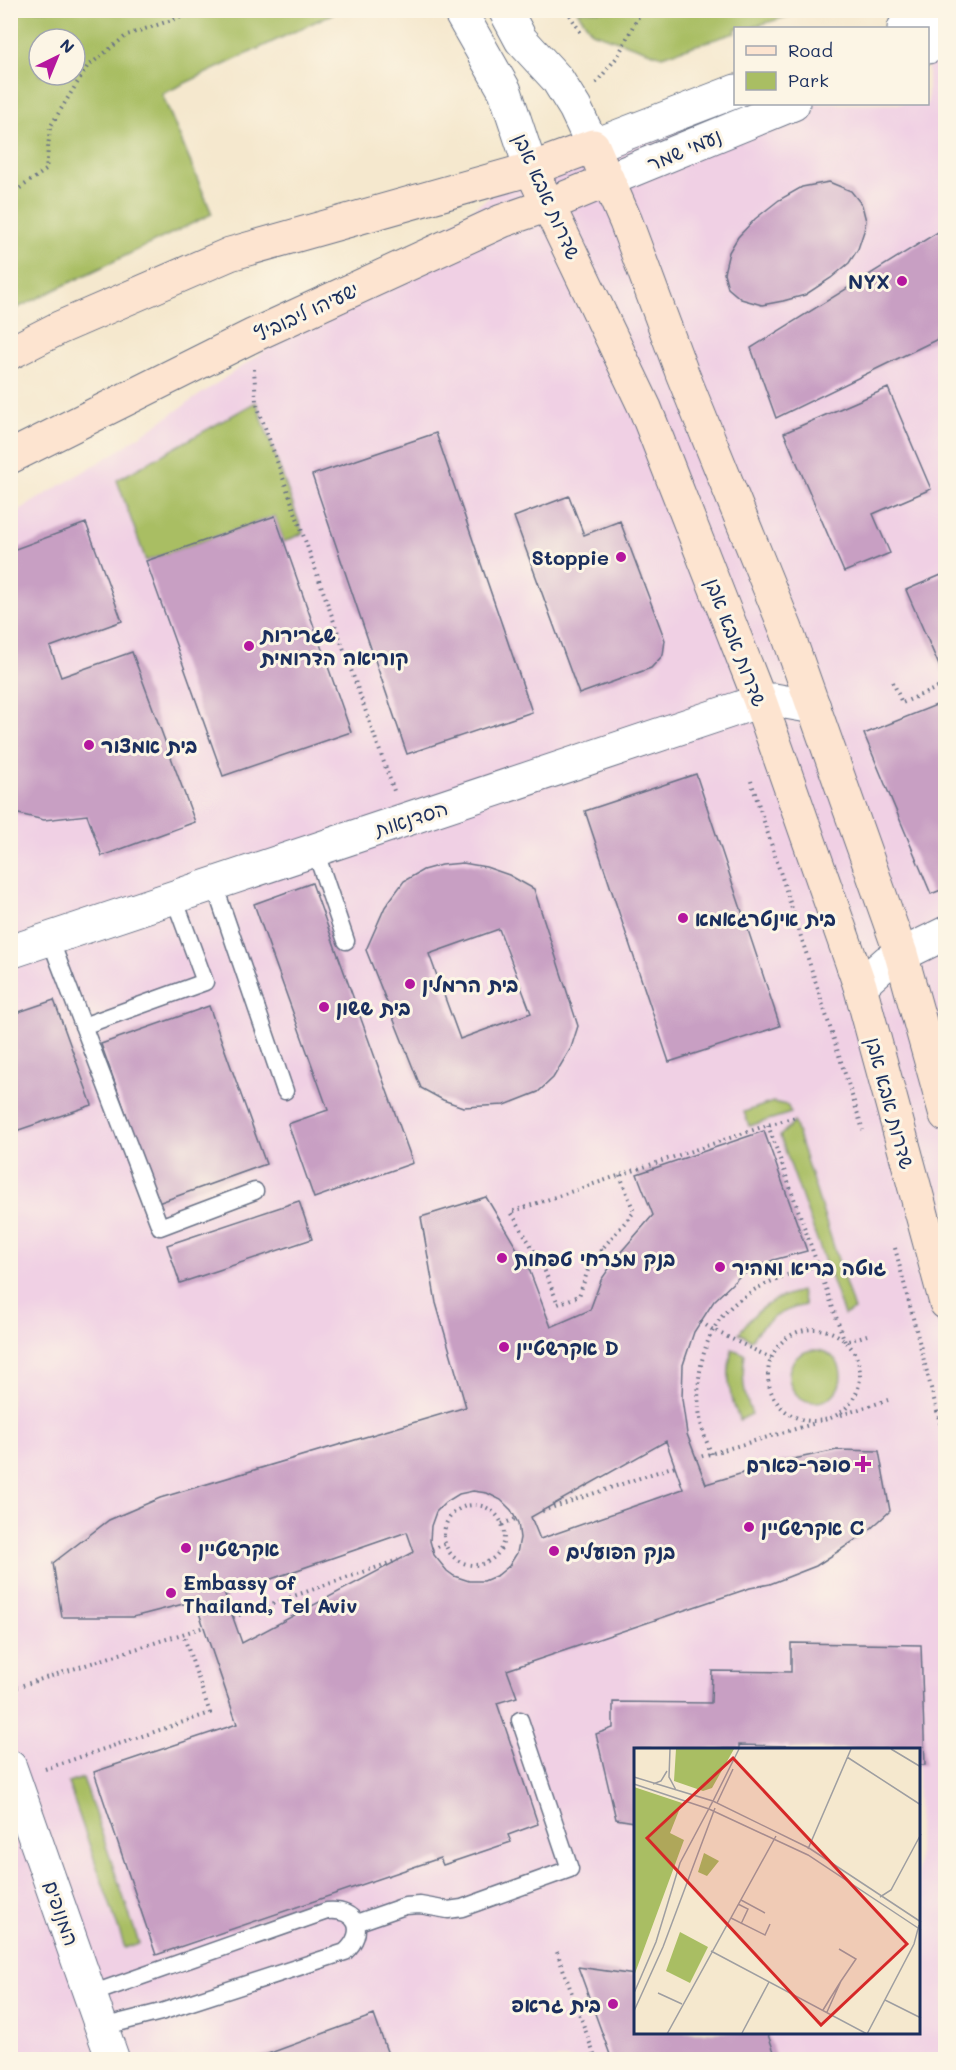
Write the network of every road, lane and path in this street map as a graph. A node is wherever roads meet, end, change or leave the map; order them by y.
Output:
1 (207, 10) edge
2 (459, 10) edge
3 (505, 10) edge
4 (567, 10) edge
5 (647, 10) edge
6 (945, 13) edge
7 (907, 27) edge
8 (582, 35) dead end
9 (945, 40) edge
10 (929, 46) edge
11 (618, 56) dead end
12 (734, 91) edge
13 (791, 105) edge
14 (593, 146) junction
15 (531, 169) junction
16 (608, 180) junction
17 (10, 195) edge
18 (548, 205) junction
19 (252, 336) junction
20 (10, 353) edge
21 (10, 457) edge
22 (892, 682) dead end
23 (945, 684) edge
24 (760, 701) junction
25 (814, 707) junction
26 (751, 780) dead end
27 (395, 794) dead end
28 (315, 850) junction
29 (214, 884) junction
30 (174, 898) junction
31 (945, 933) edge
32 (50, 939) junction
33 (346, 941) dead end
34 (10, 952) edge
35 (901, 954) junction
36 (860, 986) junction
37 (83, 1026) junction
38 (285, 1091) dead end
39 (945, 1115) edge
40 (796, 1117) dead end
41 (768, 1125) junction
42 (864, 1132) dead end
43 (620, 1175) junction
44 (255, 1191) dead end
45 (894, 1245) dead end
46 (600, 1250) junction
47 (615, 1260) dead end
48 (817, 1265) junction
49 (945, 1303) edge
50 (701, 1322) dead end
51 (713, 1330) junction
52 (867, 1335) dead end
53 (845, 1342) junction
54 (771, 1358) junction
55 (888, 1400) dead end
56 (827, 1420) junction
57 (945, 1446) edge
58 (711, 1454) junction
59 (696, 1458) dead end
60 (675, 1466) dead end
61 (542, 1511) dead end
62 (516, 1519) dead end
63 (502, 1524) junction
64 (444, 1544) junction
65 (432, 1549) dead end
66 (398, 1560) dead end
67 (233, 1617) dead end
68 (204, 1627) dead end
69 (183, 1634) junction
70 (17, 1687) dead end
71 (520, 1720) dead end
72 (10, 1767) edge
73 (44, 1769) dead end
74 (356, 1923) junction
75 (557, 1952) dead end
76 (91, 1994) junction
77 (102, 2027) junction
78 (113, 2060) edge
79 (596, 2060) edge

1 - 17 path
2 - 15 street, שדרות אבא אבן
3 - 14 street
4 - 8 path
5 - 11 path
6 - 7 street
9 - 10 street
12 - 14 street, נעמי שמר
13 - 16 street, נעמי שמר
14 - 15 main road
14 - 16 main road
15 - 18 main road, שדרות אבא אבן
15 - 20 main road
16 - 18 main road, ישעיהו ליבוביץ
16 - 25 main road
18 - 19 main road, ישעיהו ליבוביץ
18 - 24 main road, שדרות אבא אבן
19 - 21 main road, ישעיהו ליבוביץ
19 - 27 path
22 - 23 path
24 - 25 street, הסדנאות
24 - 28 street, הסדנאות
24 - 36 main road, שדרות אבא אבן
25 - 35 main road
26 - 42 path
28 - 29 street, הסדנאות
28 - 33 lane
29 - 30 street, הסדנאות
29 - 38 lane
30 - 32 street, הסדנאות
30 - 37 lane
31 - 35 street
32 - 34 street, הסדנאות
32 - 37 lane
35 - 36 street
35 - 39 main road
36 - 49 main road, שדרות אבא אבן
37 - 44 lane
40 - 41 path
41 - 43 path
41 - 48 path
43 - 46 path
43 - 46 path
45 - 57 path
46 - 47 path
48 - 51 path
48 - 53 path
50 - 51 path
51 - 54 path
51 - 58 path
52 - 53 path
53 - 54 path
53 - 56 path
54 - 56 path
55 - 56 path
56 - 58 path
58 - 59 path
60 - 61 path
62 - 63 path
63 - 64 path
63 - 64 path
64 - 65 path
66 - 67 path
68 - 69 path
69 - 70 path
69 - 73 path
71 - 74 lane
72 - 76 street, המנופים
74 - 76 lane
74 - 77 lane
75 - 79 path
76 - 77 street, המנופים
77 - 78 street, המנופים

